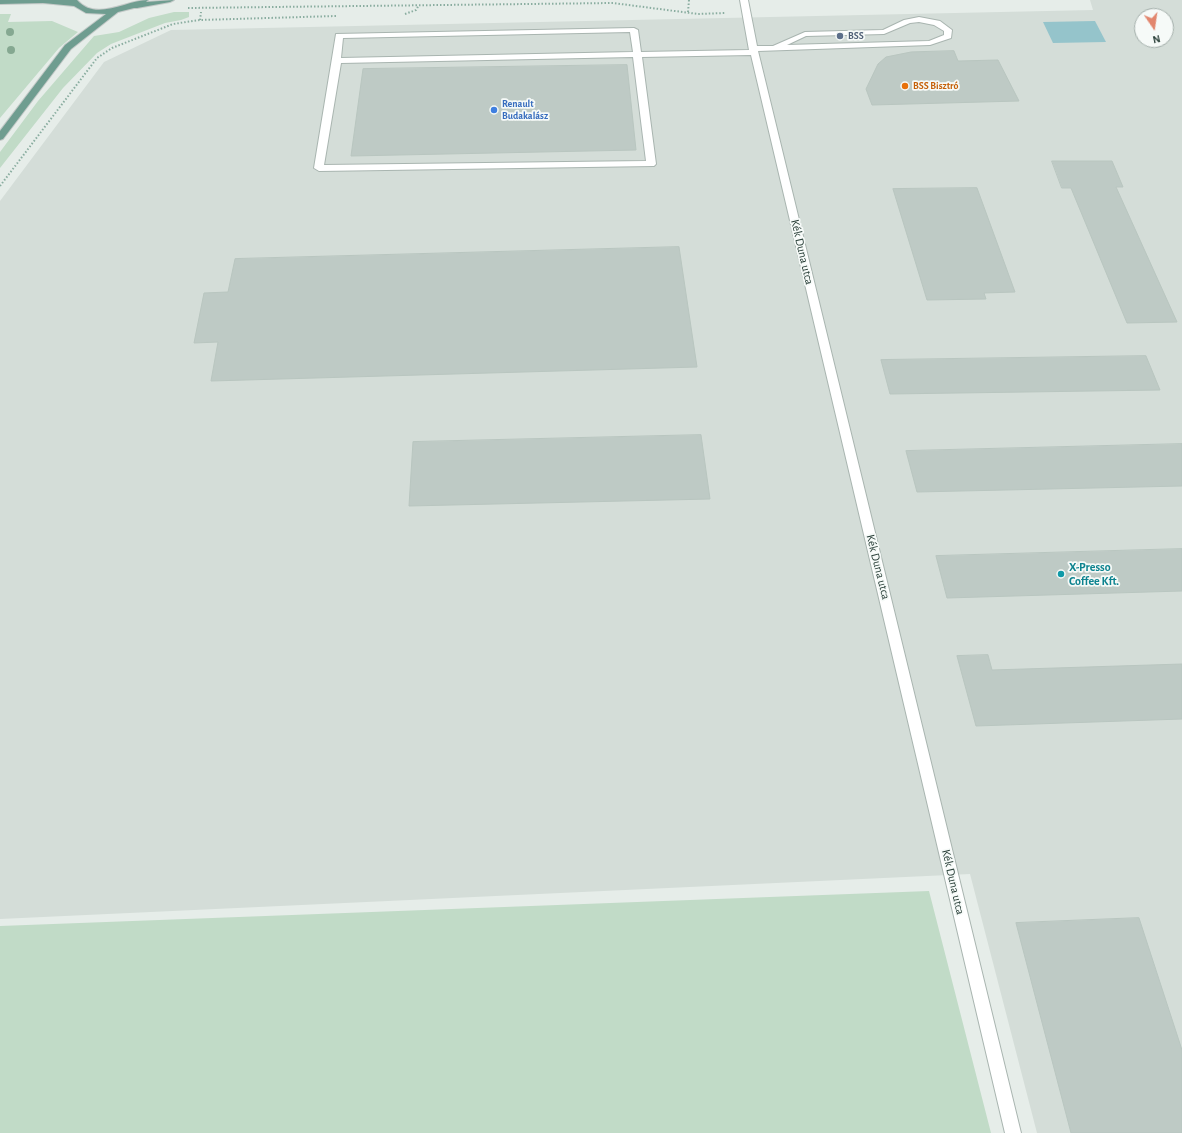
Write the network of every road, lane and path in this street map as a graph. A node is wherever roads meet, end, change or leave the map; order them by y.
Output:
1 (144, 0) edge
2 (170, 0) edge
3 (689, 0) edge
4 (744, 0) edge
5 (0, 2) edge
6 (74, 2) edge
7 (419, 5) junction
8 (132, 7) junction
9 (183, 8) dead end
10 (115, 11) junction
11 (201, 12) dead end
12 (688, 12) junction
13 (747, 13) junction
14 (399, 14) dead end
15 (339, 16) dead end
16 (200, 20) junction
17 (775, 48) junction
18 (754, 51) junction
19 (637, 55) junction
20 (337, 61) junction
21 (0, 137) edge
22 (0, 186) edge
23 (1013, 1133) edge

1 - 8 main road
2 - 8 main road
3 - 12 path
4 - 13 street, Kék Duna utca
5 - 6 main road
6 - 10 main road
7 - 9 path
7 - 12 path
7 - 14 path
8 - 10 main road
10 - 21 main road
11 - 16 path
12 - 13 path
13 - 18 street, Kék Duna utca
15 - 16 path
16 - 22 path
17 - 17 street
17 - 18 street
18 - 19 street
18 - 23 street, Kék Duna utca
19 - 20 street
19 - 20 street
19 - 20 street

